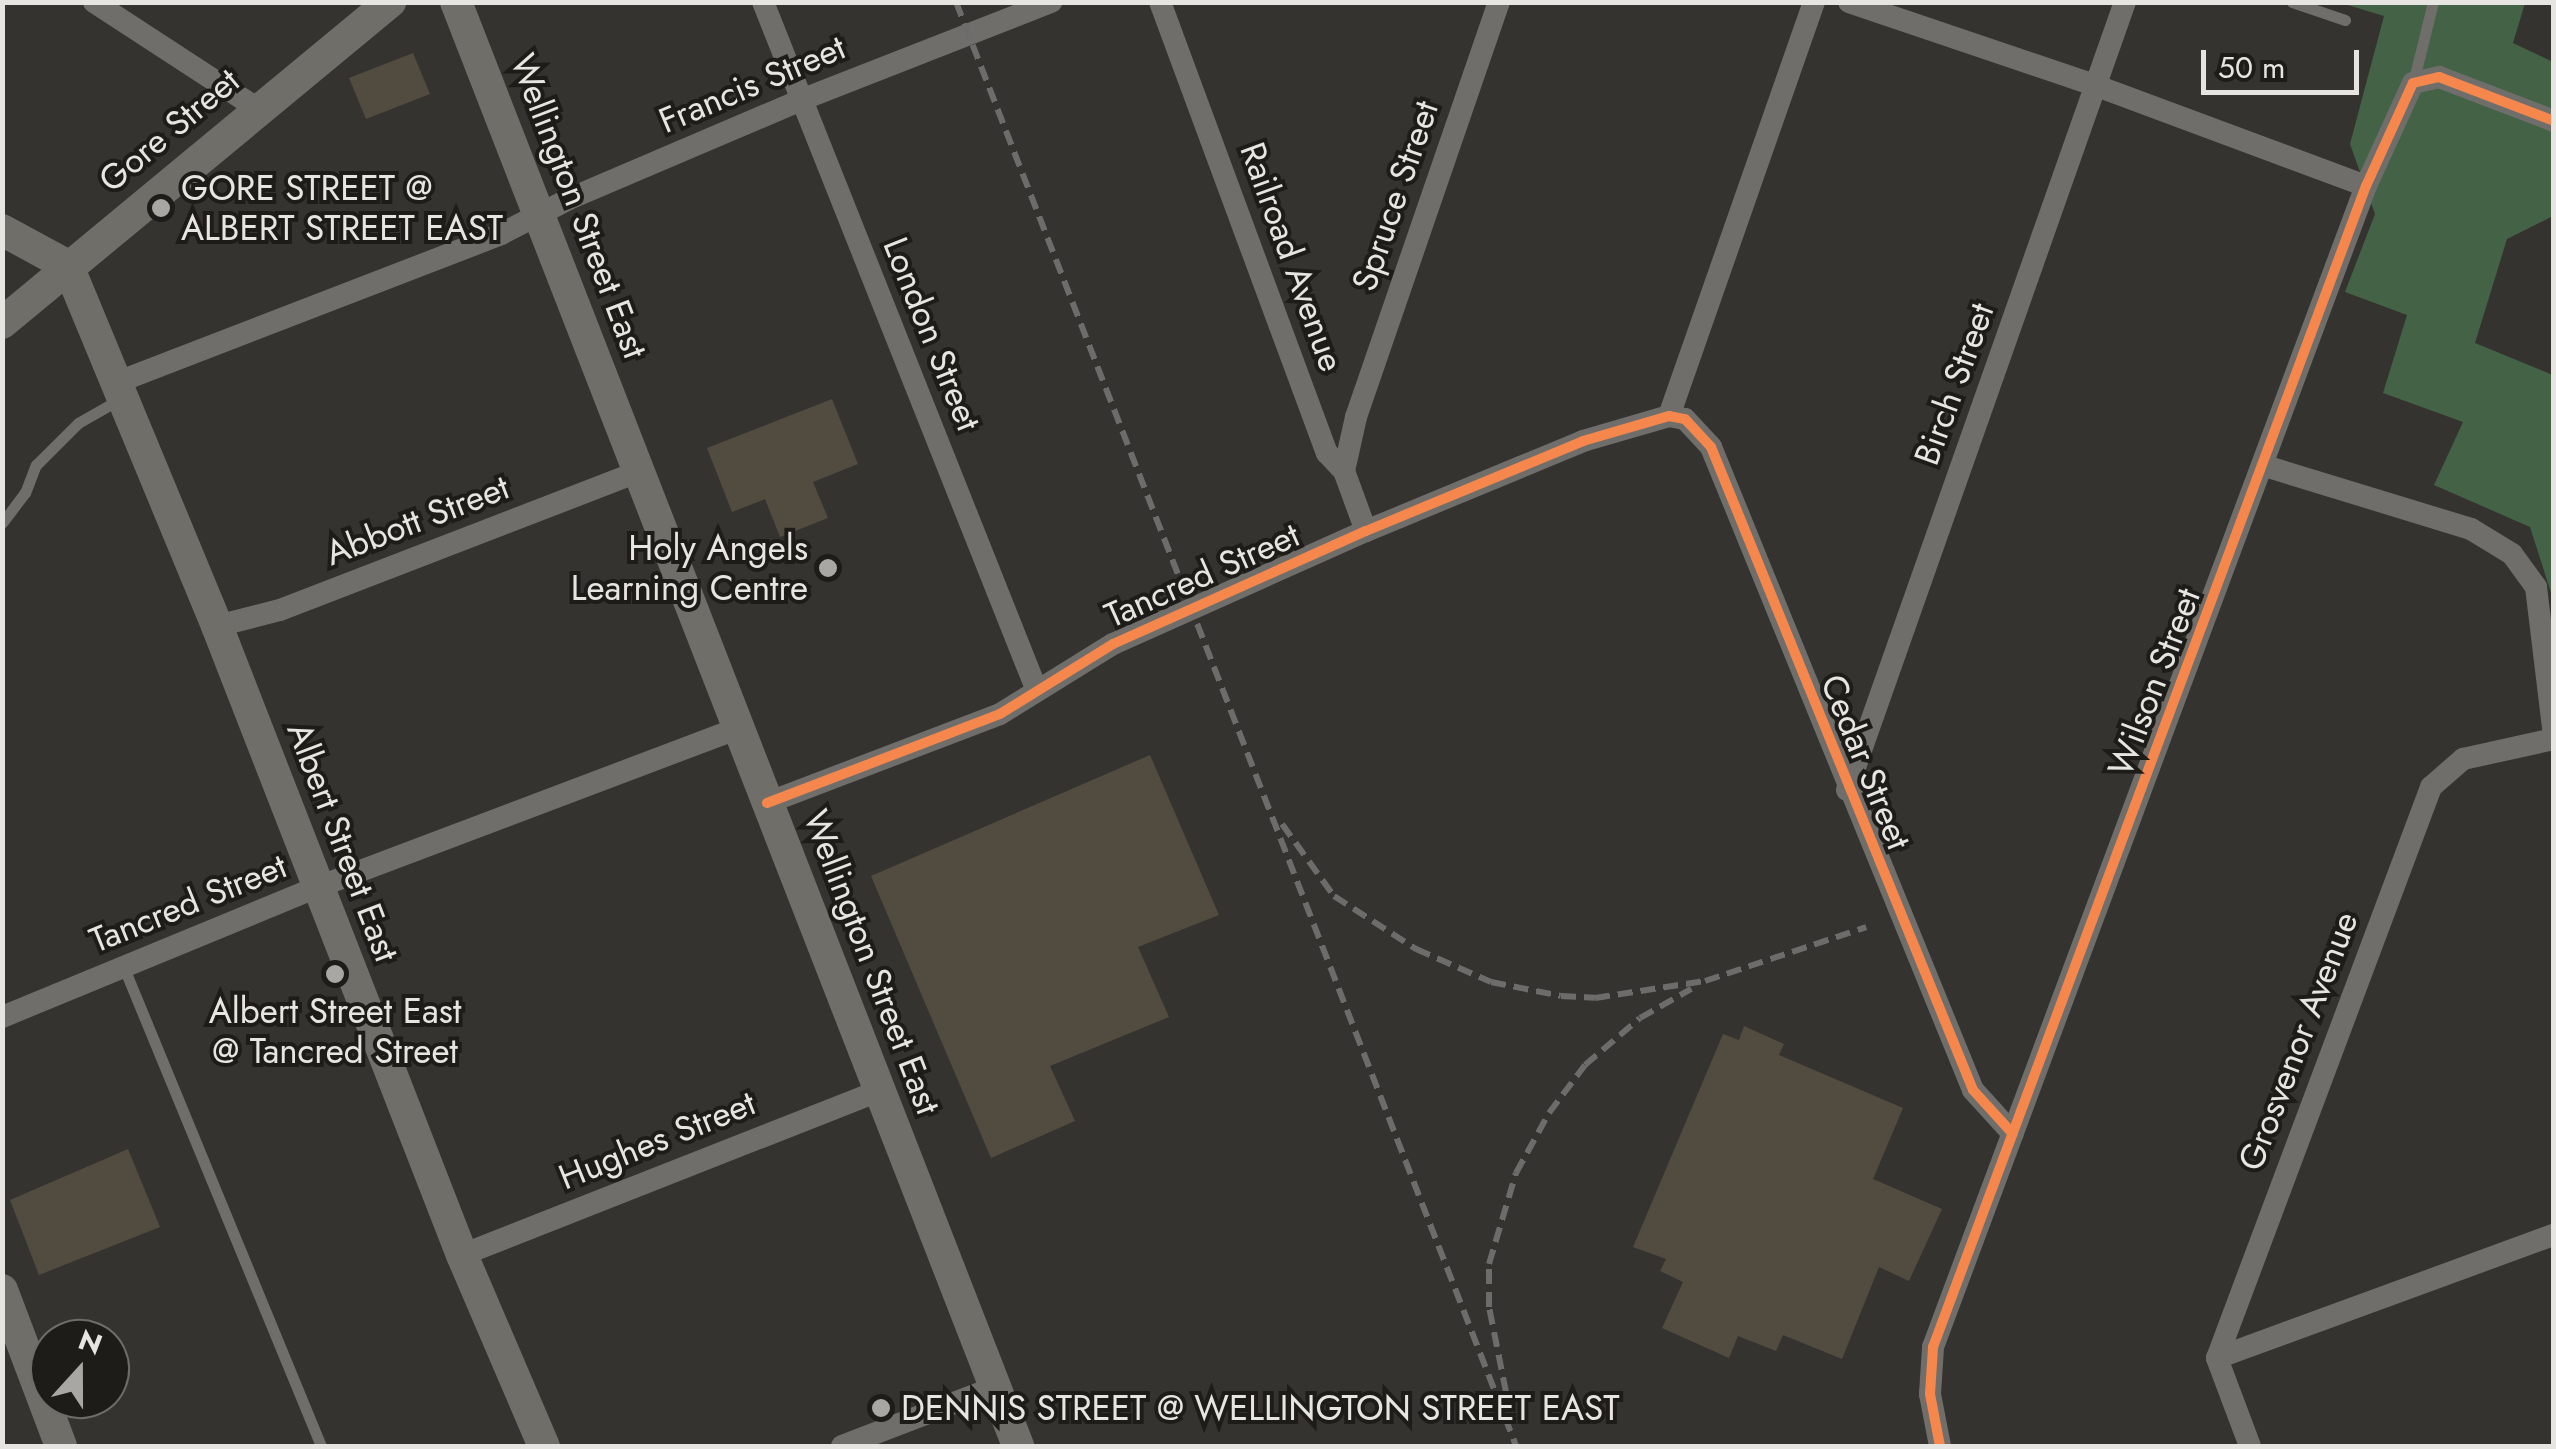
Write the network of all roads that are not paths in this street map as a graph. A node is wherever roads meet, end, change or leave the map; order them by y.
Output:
1 (94, 2) edge
2 (390, 2) edge
3 (456, 2) edge
4 (763, 2) edge
5 (1050, 2) edge
6 (1160, 2) edge
7 (1499, 2) edge
8 (1814, 2) edge
9 (1849, 2) edge
10 (2126, 2) edge
11 (2292, 2) edge
12 (2433, 2) edge
13 (2344, 20) dead end
14 (2413, 83) junction
15 (2097, 86) junction
16 (801, 100) junction
17 (258, 108) junction
18 (2554, 121) edge
19 (2366, 186) junction
20 (538, 216) junction
21 (2, 230) edge
22 (68, 266) junction
23 (2, 323) edge
24 (121, 389) junction
25 (1669, 416) junction
26 (2265, 466) junction
27 (1344, 470) junction
28 (640, 471) junction
29 (2, 523) edge
30 (1366, 532) junction
31 (216, 626) junction
32 (1036, 691) junction
33 (737, 729) junction
34 (2554, 738) edge
35 (1847, 790) junction
36 (767, 803) junction
37 (318, 888) junction
38 (124, 968) junction
39 (2, 1017) edge
40 (878, 1091) junction
41 (2013, 1134) junction
42 (2554, 1235) edge
43 (462, 1255) junction
44 (2, 1290) edge
45 (2217, 1358) junction
46 (996, 1387) junction
47 (60, 1446) edge
48 (321, 1446) edge
49 (544, 1446) edge
50 (842, 1446) edge
51 (1018, 1446) edge
52 (1940, 1446) edge
53 (2250, 1446) edge

1 - 17 street
2 - 17 main road, Gore Street
3 - 20 main road, Wellington Street East
4 - 16 street, London Street
5 - 16 street, Francis Street
6 - 27 street, Railroad Avenue
7 - 27 street, Spruce Street
8 - 25 street
9 - 15 street
10 - 15 street, Birch Street
11 - 13 lane
12 - 14 lane
14 - 18 street
14 - 19 street, Wilson Street
15 - 19 street
15 - 35 street, Birch Street
16 - 20 street, Francis Street
16 - 32 street, London Street
17 - 22 main road, Gore Street
19 - 26 street, Wilson Street
20 - 24 street, Francis Street
20 - 28 main road, Wellington Street East
21 - 22 main road
22 - 23 main road, Gore Street
22 - 24 main road, Albert Street East
24 - 29 lane
24 - 31 main road, Albert Street East
25 - 30 street, Tancred Street
25 - 35 street, Cedar Street
26 - 34 street
26 - 41 street, Wilson Street
27 - 30 street, Railroad Avenue
28 - 31 street, Abbott Street
28 - 33 main road, Wellington Street East
30 - 32 street, Tancred Street
31 - 37 main road, Albert Street East
32 - 36 street, Tancred Street
33 - 36 main road, Wellington Street East
33 - 37 street, Tancred Street
34 - 45 street, Grosvenor Avenue
35 - 41 street, Cedar Street
36 - 40 main road, Wellington Street East
37 - 38 street, Tancred Street
37 - 43 main road, Albert Street East
38 - 39 street, Tancred Street
38 - 48 lane
40 - 43 street, Hughes Street
40 - 46 main road, Wellington Street East
41 - 52 street, Wilson Street
42 - 45 street
43 - 49 main road, Albert Street East
44 - 47 main road
45 - 53 street
46 - 50 street
46 - 51 main road, Wellington Street East

